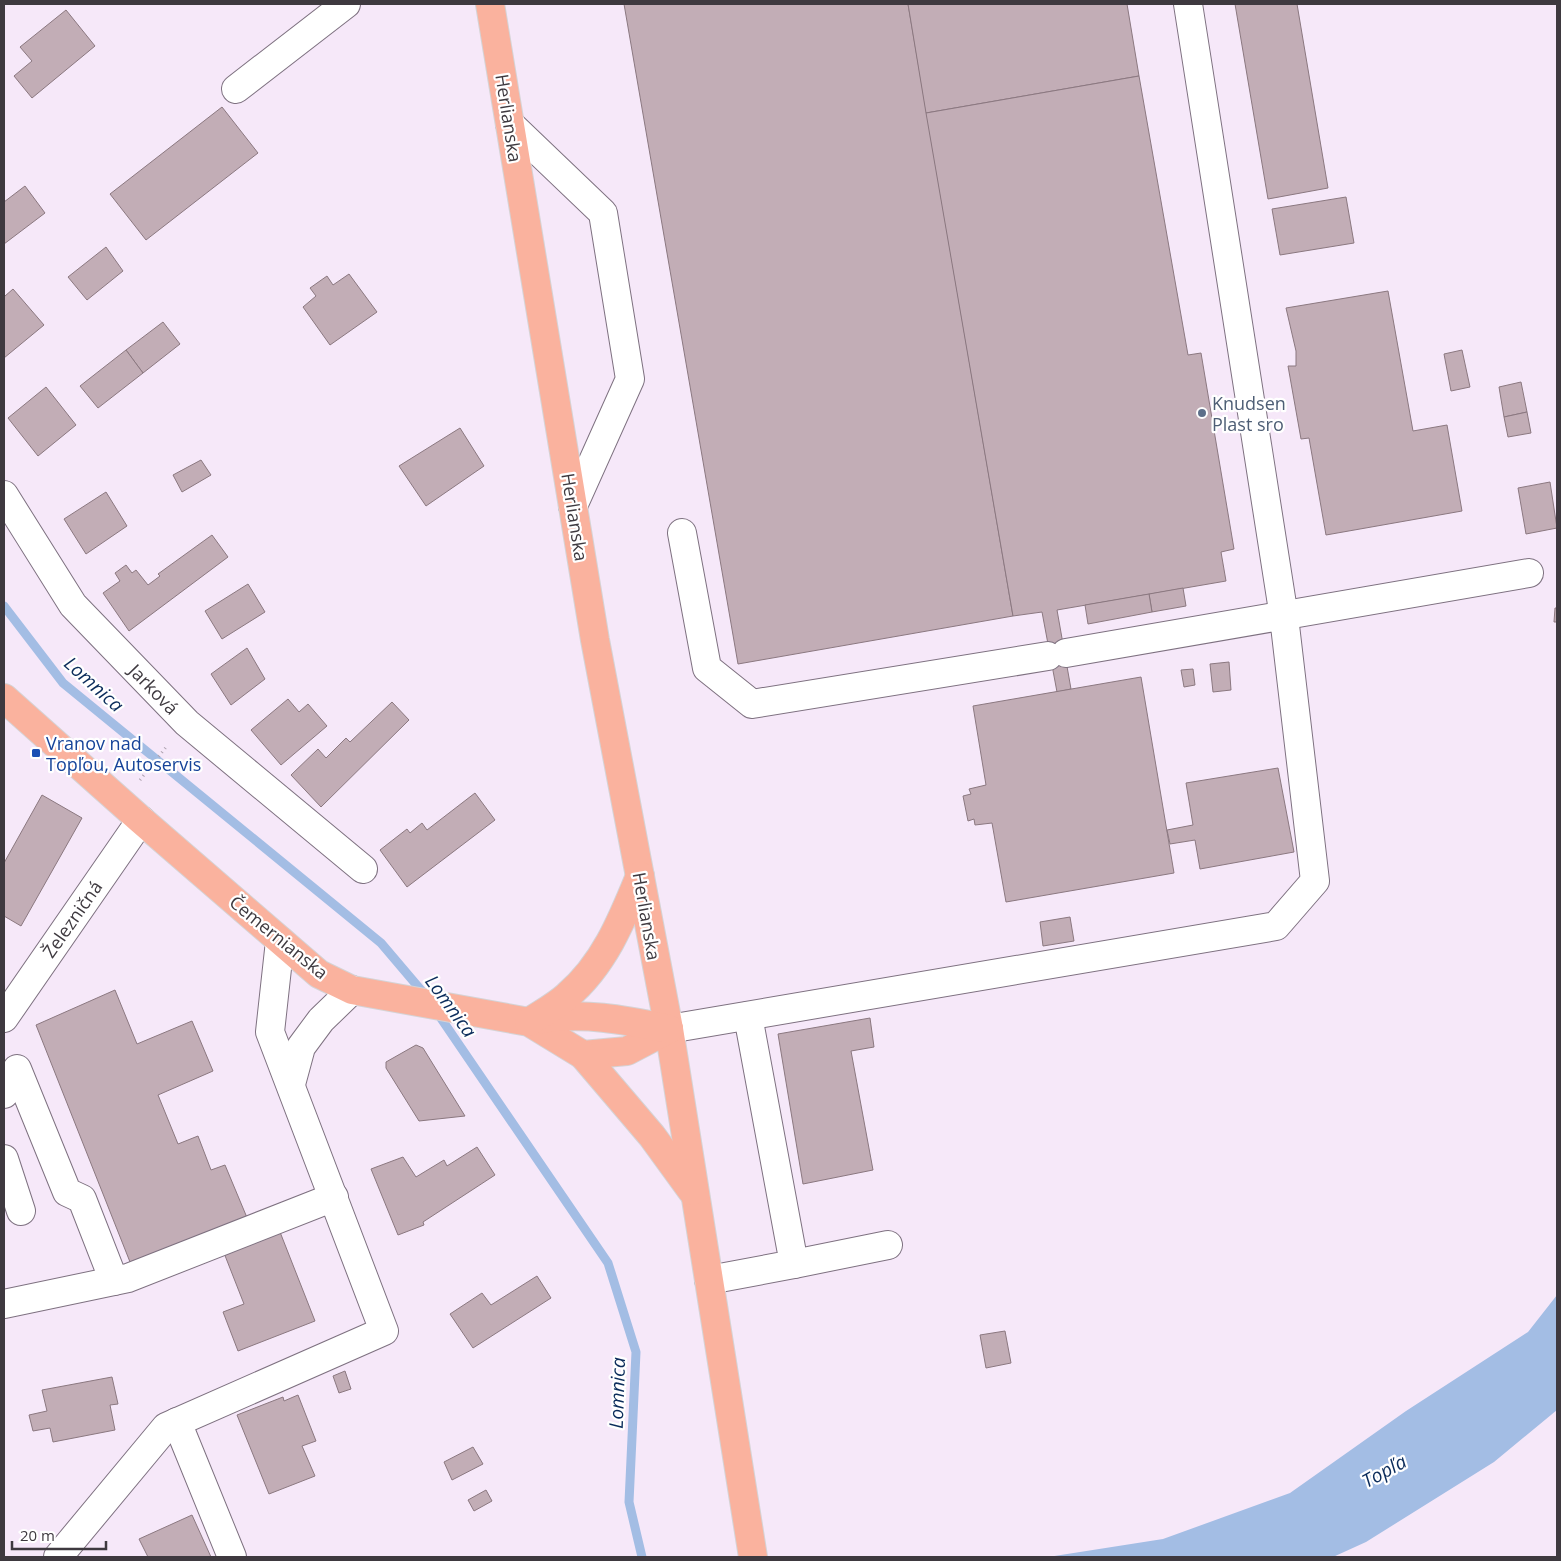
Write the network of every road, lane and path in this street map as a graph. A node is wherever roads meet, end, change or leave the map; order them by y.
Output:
1 (346, 4) edge
2 (490, 4) edge
3 (1188, 4) edge
4 (236, 89) dead end
5 (510, 124) junction
6 (4, 495) edge
7 (573, 506) junction
8 (682, 533) dead end
9 (1529, 573) dead end
10 (1284, 617) junction
11 (4, 698) edge
12 (169, 744) dead end
13 (142, 778) dead end
14 (141, 820) junction
15 (362, 869) dead end
16 (640, 876) junction
17 (280, 941) junction
18 (352, 990) junction
19 (748, 1016) junction
20 (4, 1018) edge
21 (529, 1022) junction
22 (669, 1029) junction
23 (583, 1055) junction
24 (291, 1084) junction
25 (4, 1094) edge
26 (4, 1159) edge
27 (695, 1196) junction
28 (334, 1197) junction
29 (22, 1211) dead end
30 (888, 1245) dead end
31 (794, 1264) junction
32 (709, 1280) junction
33 (114, 1281) junction
34 (4, 1304) edge
35 (177, 1422) junction
36 (58, 1557) edge
37 (232, 1557) edge
38 (753, 1557) edge

1 - 4 street
2 - 5 main road, Herlianska
3 - 10 street
5 - 7 main road, Herlianska
5 - 7 street
6 - 15 street, Jarková
7 - 16 main road, Herlianska
8 - 10 street
9 - 10 street
10 - 19 street
11 - 14 main road, Čemernianska
12 - 13 path
14 - 17 main road, Čemernianska
14 - 20 street, Železničná
16 - 21 main road
16 - 22 main road, Herlianska
17 - 18 main road, Čemernianska
17 - 24 street
18 - 21 main road, Čemernianska
18 - 24 street
19 - 22 street
19 - 31 street
21 - 22 main road
21 - 23 main road, Čemernianska
22 - 23 main road
22 - 27 main road, Herlianska
23 - 27 main road, Čemernianska
24 - 28 street
25 - 33 street
26 - 29 street
27 - 32 main road, Herlianska
28 - 33 street
28 - 35 street
30 - 31 street
31 - 32 street
32 - 38 main road, Herlianska
33 - 34 street
35 - 36 street
35 - 37 street

